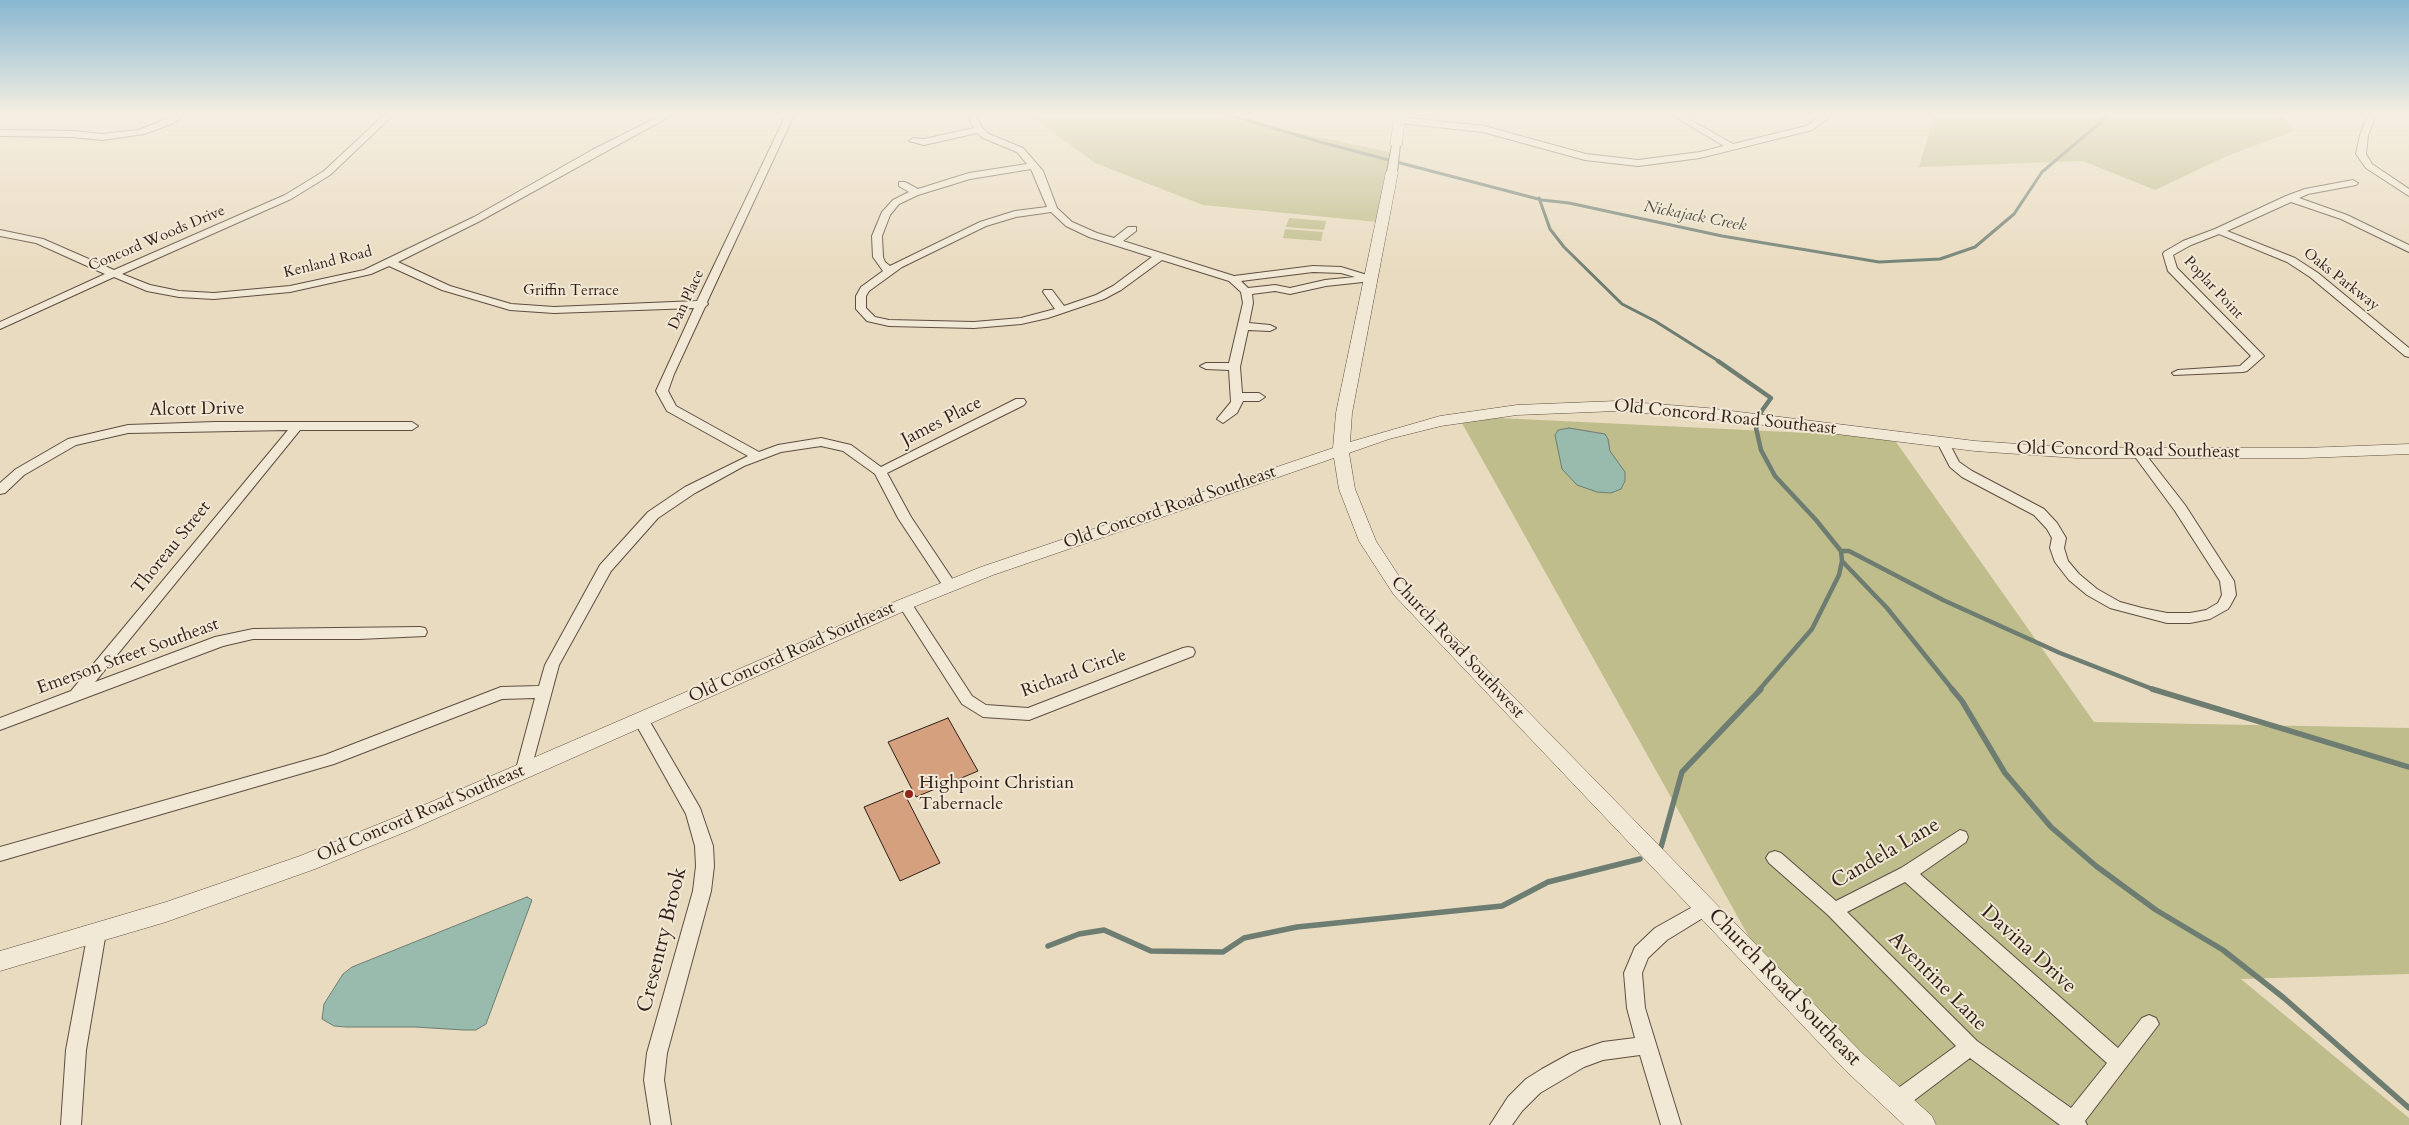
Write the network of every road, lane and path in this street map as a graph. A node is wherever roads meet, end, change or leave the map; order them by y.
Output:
1 (333, 168) edge
2 (568, 168) edge
3 (766, 168) edge
4 (1024, 168) edge
5 (1035, 168) edge
6 (1393, 168) edge
7 (2371, 168) edge
8 (1392, 172) joint
9 (2353, 183) dead end
10 (902, 184) dead end
11 (916, 192) junction
12 (2409, 193) edge
13 (2289, 198) junction
14 (1053, 209) junction
15 (1132, 229) dead end
16 (2219, 231) junction
17 (0, 234) edge
18 (1116, 242) junction
19 (2409, 249) edge
20 (1159, 257) junction
21 (388, 263) junction
22 (890, 272) junction
23 (114, 274) junction
24 (1274, 274) junction
25 (1372, 278) junction
26 (1233, 279) junction
27 (1274, 288) junction
28 (1246, 290) junction
29 (1048, 292) dead end
30 (703, 304) junction
31 (1084, 304) junction
32 (1062, 310) junction
33 (1094, 313) dead end
34 (0, 326) edge
35 (1243, 326) junction
36 (1270, 328) dead end
37 (2409, 354) edge
38 (1206, 366) dead end
39 (1234, 367) junction
40 (2178, 373) dead end
41 (1236, 397) junction
42 (1259, 397) dead end
43 (1020, 402) dead end
44 (1223, 419) dead end
45 (297, 426) junction
46 (412, 426) dead end
47 (1943, 442) junction
48 (2409, 449) edge
49 (1341, 450) junction
50 (2139, 454) junction
51 (758, 456) junction
52 (880, 472) junction
53 (0, 490) edge
54 (950, 586) junction
55 (905, 604) junction
56 (420, 632) dead end
57 (1188, 652) dead end
58 (545, 692) junction
59 (77, 695) junction
60 (641, 719) junction
61 (0, 724) edge
62 (524, 770) junction
63 (1960, 837) dead end
64 (1648, 848) joint
65 (0, 854) edge
66 (1775, 858) dead end
67 (1907, 873) junction
68 (1705, 908) junction
69 (1834, 910) junction
70 (97, 932) junction
71 (0, 961) edge
72 (2149, 1024) dead end
73 (1647, 1045) junction
74 (1970, 1047) junction
75 (2119, 1061) junction
76 (1897, 1101) junction
77 (2075, 1123) edge
78 (71, 1125) edge
79 (661, 1125) edge
80 (1500, 1125) edge
81 (1671, 1125) edge
82 (1923, 1125) edge

1 - 23 street, Concord Woods Drive
2 - 21 street, Kenland Road
3 - 30 street, Dan Place
4 - 11 street
5 - 14 street
6 - 8 street, Church Road Southwest
7 - 12 street
8 - 25 street, Church Road Southwest
9 - 13 street, Poplar Point
10 - 11 street
11 - 22 street
13 - 16 street, Poplar Point
13 - 19 street
14 - 18 street
14 - 22 street
15 - 18 street
16 - 37 street, Oaks Parkway
16 - 40 street, Poplar Point
17 - 23 street, Kenland Road
18 - 20 street
20 - 26 street
20 - 31 street
21 - 23 street, Kenland Road
21 - 30 street, Griffin Terrace
22 - 32 street
23 - 34 street, Concord Woods Drive
24 - 25 street
24 - 26 street
24 - 27 street
25 - 27 street
25 - 49 street, Church Road Southwest
26 - 28 street
27 - 28 street
28 - 35 street
29 - 32 street
30 - 51 street, Dan Place
31 - 32 street
31 - 33 street
35 - 36 street
35 - 39 street
38 - 39 street
39 - 41 street
41 - 42 street
41 - 44 street
43 - 52 street, James Place
45 - 46 street, Alcott Drive
45 - 53 street, Alcott Drive
45 - 59 street, Thoreau Street
47 - 49 street, Old Concord Road Southeast
47 - 50 street, Old Concord Road Southeast
47 - 50 street
48 - 50 street, Old Concord Road Southeast
49 - 54 street, Old Concord Road Southeast
49 - 64 street, Church Road Southwest
51 - 52 street
51 - 58 street
52 - 54 street
54 - 55 street, Old Concord Road Southeast
55 - 57 street, Richard Circle
55 - 60 street, Old Concord Road Southeast
56 - 59 street, Emerson Street Southeast
58 - 62 street
58 - 65 street
59 - 61 street, Emerson Street Southeast
60 - 62 street, Old Concord Road Southeast
60 - 79 street, Cresentry Brook
62 - 70 street, Old Concord Road Southeast
63 - 67 street, Candela Lane
64 - 68 street, Church Road Southeast
66 - 69 street, Aventine Lane
67 - 69 street, Candela Lane
67 - 75 street, Davina Drive
68 - 73 street
68 - 76 street, Church Road Southeast
69 - 74 street, Aventine Lane
70 - 71 street, Old Concord Road Southeast
70 - 78 street
72 - 75 street
73 - 80 street
73 - 81 street
74 - 76 street
74 - 77 street, Aventine Lane
75 - 77 street
76 - 82 street, Church Road Southeast

